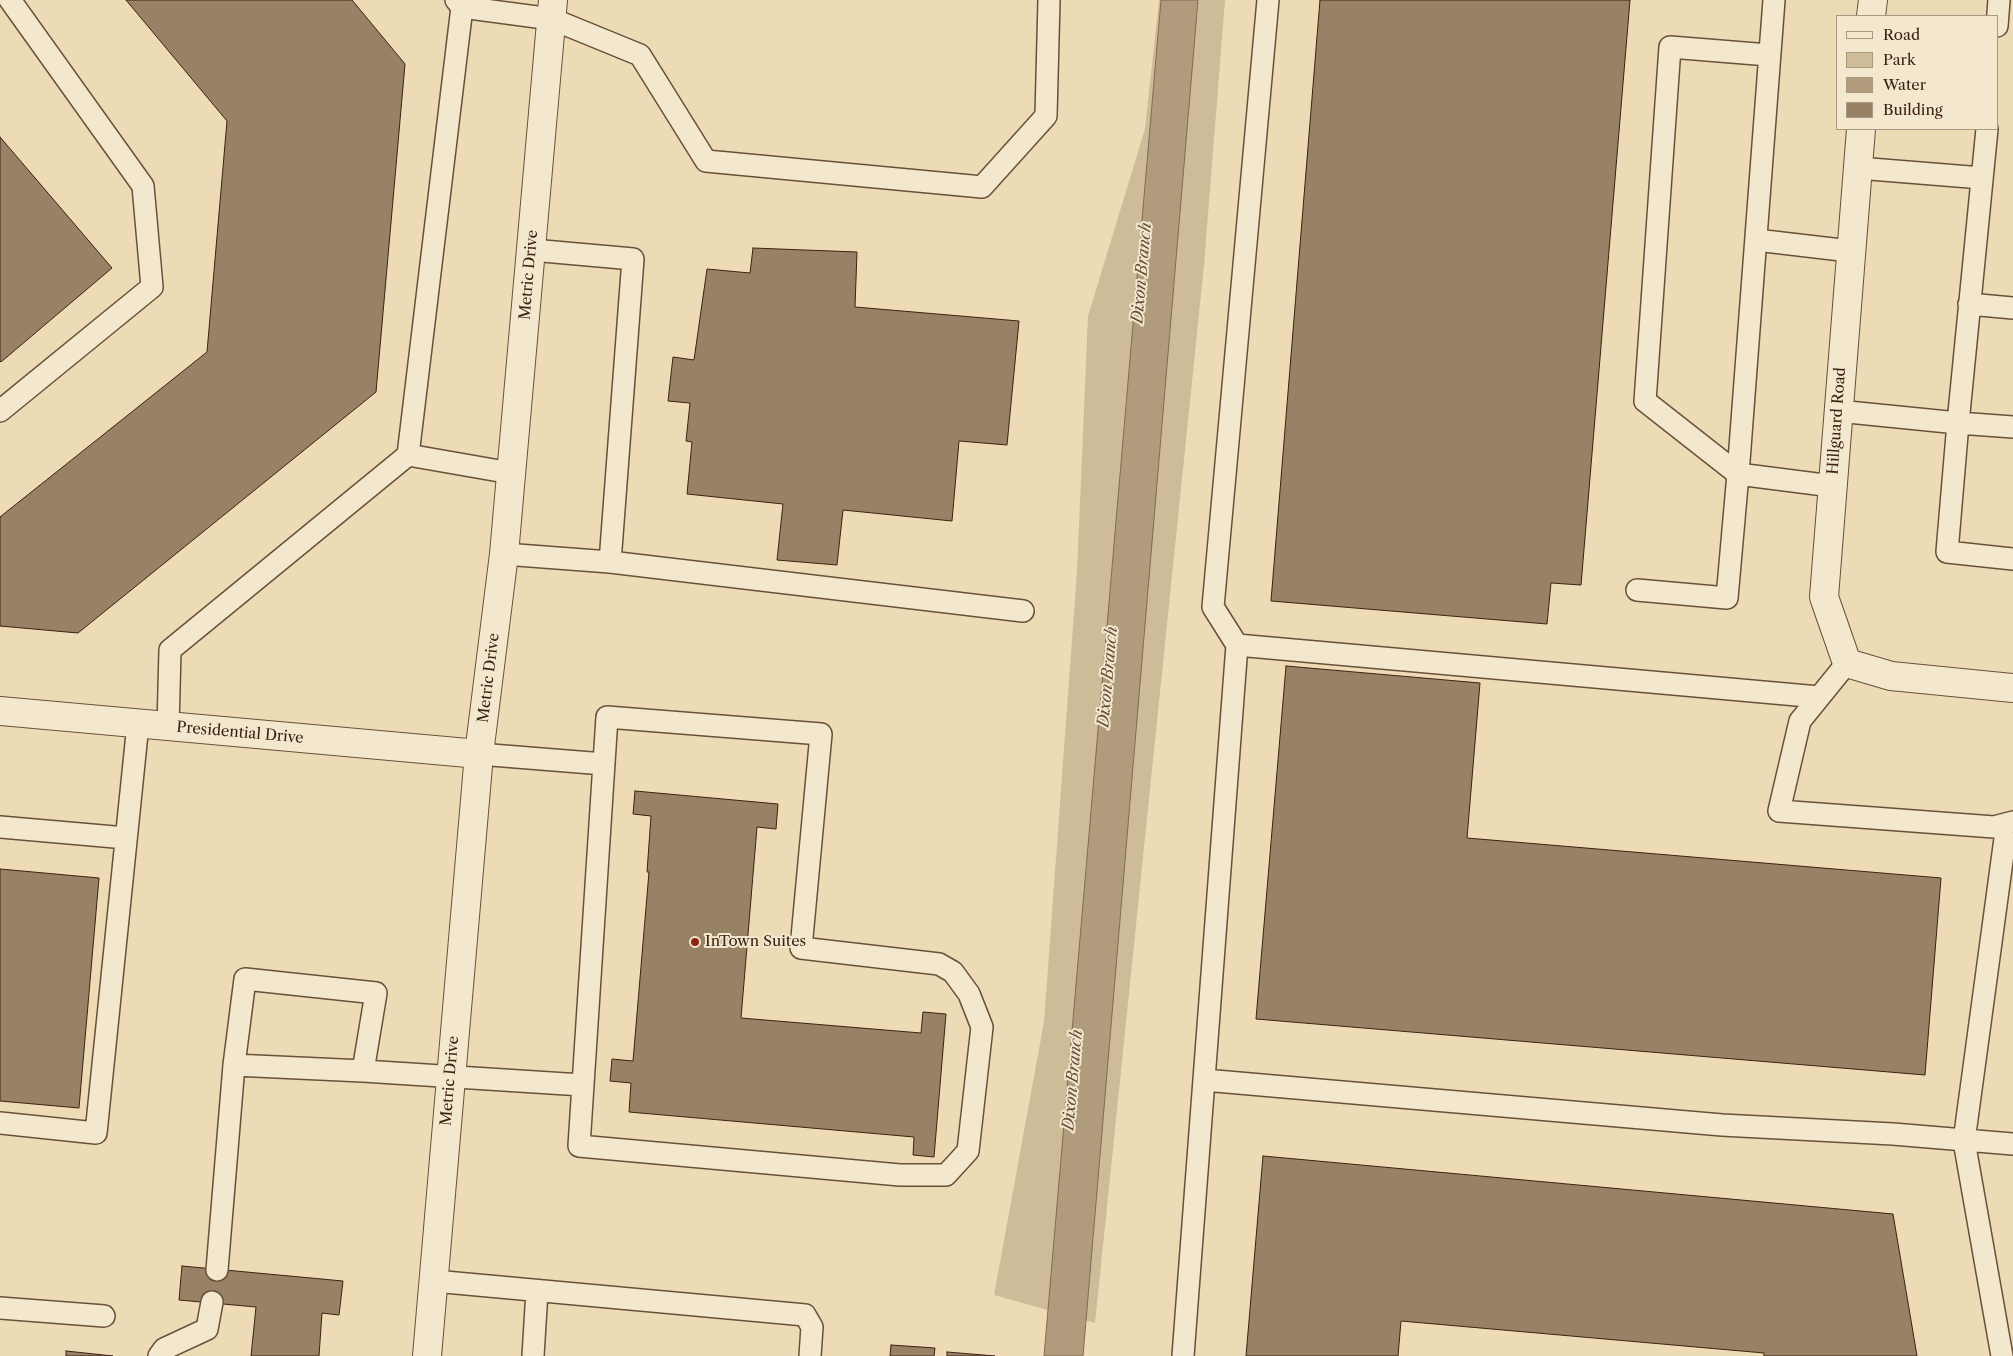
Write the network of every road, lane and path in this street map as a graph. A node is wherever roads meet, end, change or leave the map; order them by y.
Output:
1 (10, 0) edge
2 (1049, 0) edge
3 (1268, 0) edge
4 (1774, 0) edge
5 (1873, 0) edge
6 (1999, 0) edge
7 (459, 4) edge
8 (553, 9) edge
9 (1871, 15) edge
10 (1998, 15) edge
11 (1769, 55) junction
12 (1861, 130) edge
13 (1987, 130) edge
14 (1858, 168) junction
15 (1982, 178) junction
16 (1756, 240) junction
17 (532, 250) junction
18 (1850, 251) junction
19 (1969, 304) junction
20 (2013, 308) edge
21 (0, 411) edge
22 (1838, 411) junction
23 (1958, 423) junction
24 (2013, 427) edge
25 (408, 455) junction
26 (511, 473) junction
27 (1738, 474) junction
28 (1832, 486) junction
29 (504, 554) junction
30 (2013, 559) edge
31 (610, 562) junction
32 (1637, 590) dead end
33 (1022, 611) dead end
34 (1237, 645) junction
35 (1847, 663) junction
36 (2013, 688) edge
37 (1819, 697) junction
38 (0, 711) edge
39 (138, 724) junction
40 (168, 726) junction
41 (479, 754) junction
42 (604, 764) junction
43 (2010, 823) edge
44 (0, 827) edge
45 (126, 838) junction
46 (234, 1065) junction
47 (363, 1071) junction
48 (450, 1078) junction
49 (1204, 1080) junction
50 (582, 1085) junction
51 (0, 1123) edge
52 (1964, 1141) junction
53 (2013, 1144) edge
54 (217, 1270) dead end
55 (434, 1281) junction
56 (537, 1291) junction
57 (212, 1302) dead end
58 (0, 1308) edge
59 (104, 1316) dead end
60 (159, 1356) edge
61 (427, 1356) edge
62 (533, 1356) edge
63 (810, 1356) edge
64 (1183, 1356) edge
65 (2002, 1356) edge

1 - 21 lane
2 - 8 lane
3 - 34 lane
4 - 11 lane
5 - 9 street
6 - 10 lane
7 - 8 lane
7 - 25 lane
8 - 17 street, Metric Drive
11 - 16 lane
11 - 27 lane
12 - 14 street, Hillguard Road
13 - 15 lane
14 - 15 lane
14 - 18 street, Hillguard Road
15 - 19 lane
16 - 18 lane
16 - 27 lane
17 - 26 street, Metric Drive
17 - 31 lane
18 - 22 street, Hillguard Road
19 - 20 lane
19 - 23 lane
22 - 23 lane
22 - 28 street, Hillguard Road
23 - 24 lane
23 - 30 lane
25 - 26 lane
25 - 40 lane
26 - 29 street, Metric Drive
27 - 28 lane
27 - 32 lane
28 - 35 street, Hillguard Road
29 - 31 lane
29 - 41 street, Metric Drive
31 - 33 lane
34 - 37 lane
34 - 49 lane
35 - 36 street
35 - 37 lane
37 - 43 lane
38 - 39 street, Presidential Drive
39 - 40 street, Presidential Drive
39 - 45 lane
40 - 41 street, Presidential Drive
41 - 42 lane
41 - 48 street, Metric Drive
42 - 50 lane
42 - 50 lane
43 - 52 lane
44 - 45 lane
45 - 51 lane
46 - 47 lane
46 - 47 lane
46 - 54 lane
47 - 48 lane
48 - 50 lane
48 - 55 street, Metric Drive
49 - 52 lane
49 - 64 lane
52 - 53 lane
52 - 65 lane
55 - 56 lane
55 - 61 street, Metric Drive
56 - 62 lane
56 - 63 lane
57 - 60 lane
58 - 59 lane

